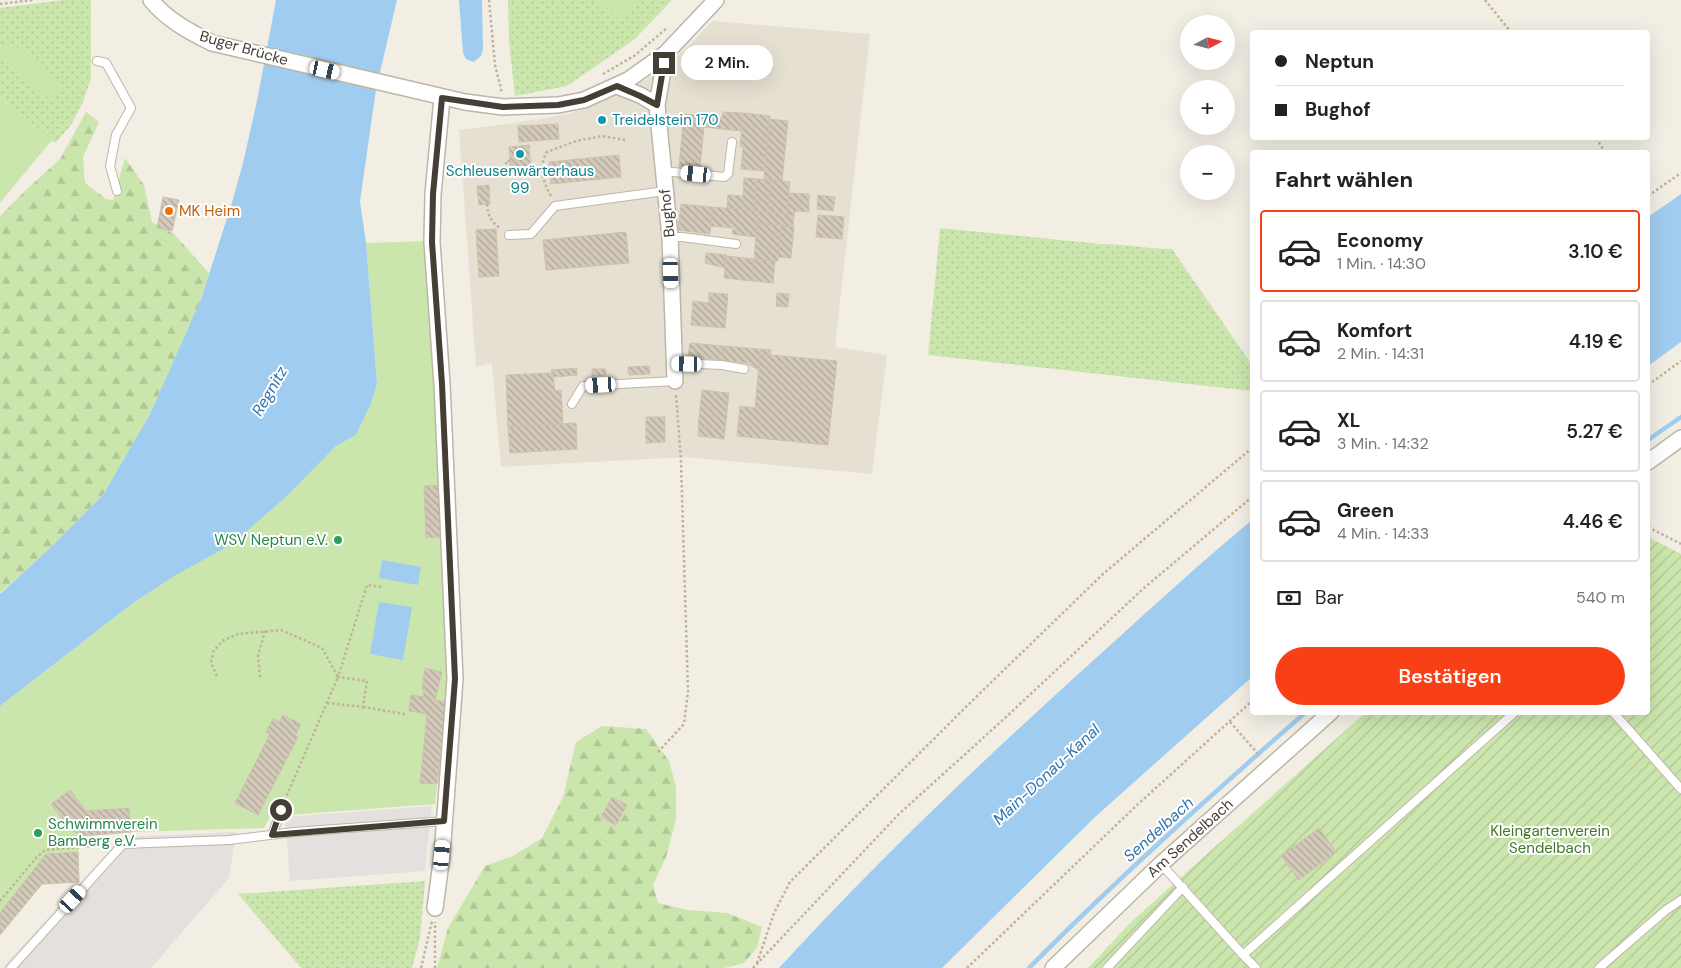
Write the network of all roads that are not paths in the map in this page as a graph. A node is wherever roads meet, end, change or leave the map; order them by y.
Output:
1 (151, 0) edge
2 (711, 6) edge
3 (666, 53) junction
4 (97, 61) dead end
5 (617, 86) junction
6 (442, 98) junction
7 (657, 105) junction
8 (732, 142) dead end
9 (663, 171) junction
10 (117, 191) dead end
11 (665, 191) junction
12 (510, 236) road end
13 (670, 237) junction
14 (736, 244) dead end
15 (674, 364) junction
16 (744, 369) dead end
17 (675, 382) joint
18 (572, 404) dead end
19 (1681, 438) edge
20 (1650, 461) edge
21 (1328, 715) edge
22 (1512, 715) edge
23 (1616, 715) edge
24 (1681, 789) edge
25 (281, 810) road end
26 (444, 821) junction
27 (272, 835) junction
28 (1161, 864) junction
29 (1183, 887) junction
30 (1681, 900) edge
31 (435, 908) road end
32 (1243, 955) junction
33 (11, 968) edge
34 (1053, 968) edge
35 (1107, 968) edge
36 (1256, 968) edge
37 (1599, 968) edge

1 - 6 street, Buger Brücke
2 - 3 street, Buger Brücke
3 - 5 street, Buger Brücke
3 - 7 street, Bughof
4 - 10 lane
5 - 6 street, Buger Brücke
5 - 7 street
6 - 26 street
7 - 9 street, Bughof
8 - 9 lane
9 - 11 street, Bughof
11 - 12 lane
11 - 13 street, Bughof
13 - 14 lane
13 - 15 street, Bughof
15 - 16 lane
15 - 17 street, Bughof
17 - 18 lane
19 - 20 street
21 - 28 street, Am Sendelbach
22 - 32 lane
23 - 24 lane
25 - 27 lane
26 - 27 lane
26 - 31 street
27 - 33 lane
28 - 29 lane
28 - 34 street, Am Sendelbach
29 - 32 lane
29 - 35 lane
30 - 37 lane
32 - 36 lane

